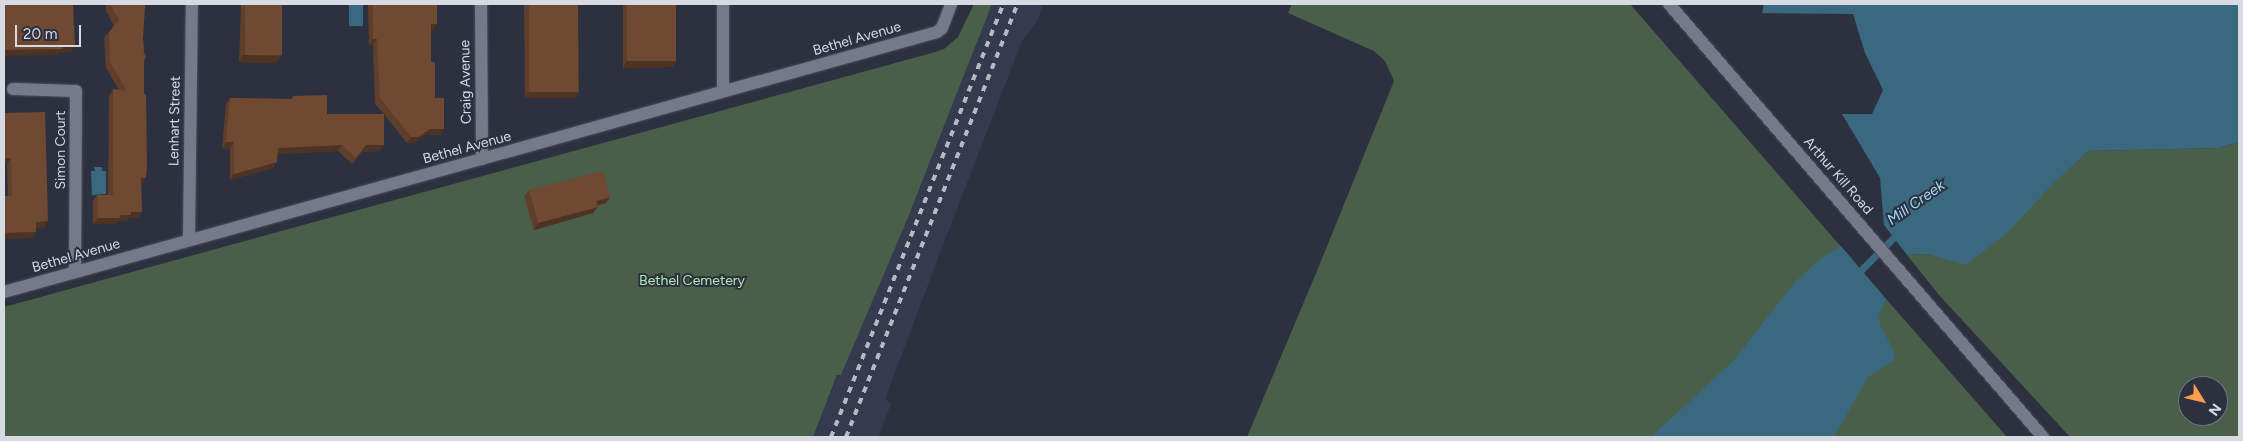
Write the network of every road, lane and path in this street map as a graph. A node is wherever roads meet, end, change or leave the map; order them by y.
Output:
1 (192, 4) edge
2 (481, 4) edge
3 (723, 4) edge
4 (952, 4) edge
5 (1669, 4) edge
6 (13, 89) dead end
7 (723, 91) junction
8 (482, 159) junction
9 (189, 240) junction
10 (75, 272) junction
11 (4, 292) edge
12 (2043, 437) edge

1 - 9 street, Lenhart Street
2 - 8 street, Craig Avenue
3 - 7 street
4 - 7 street, Bethel Avenue
5 - 12 street, Arthur Kill Road
6 - 10 street, Simon Court
7 - 8 street, Bethel Avenue
8 - 9 street, Bethel Avenue
9 - 10 street, Bethel Avenue
10 - 11 street, Bethel Avenue

